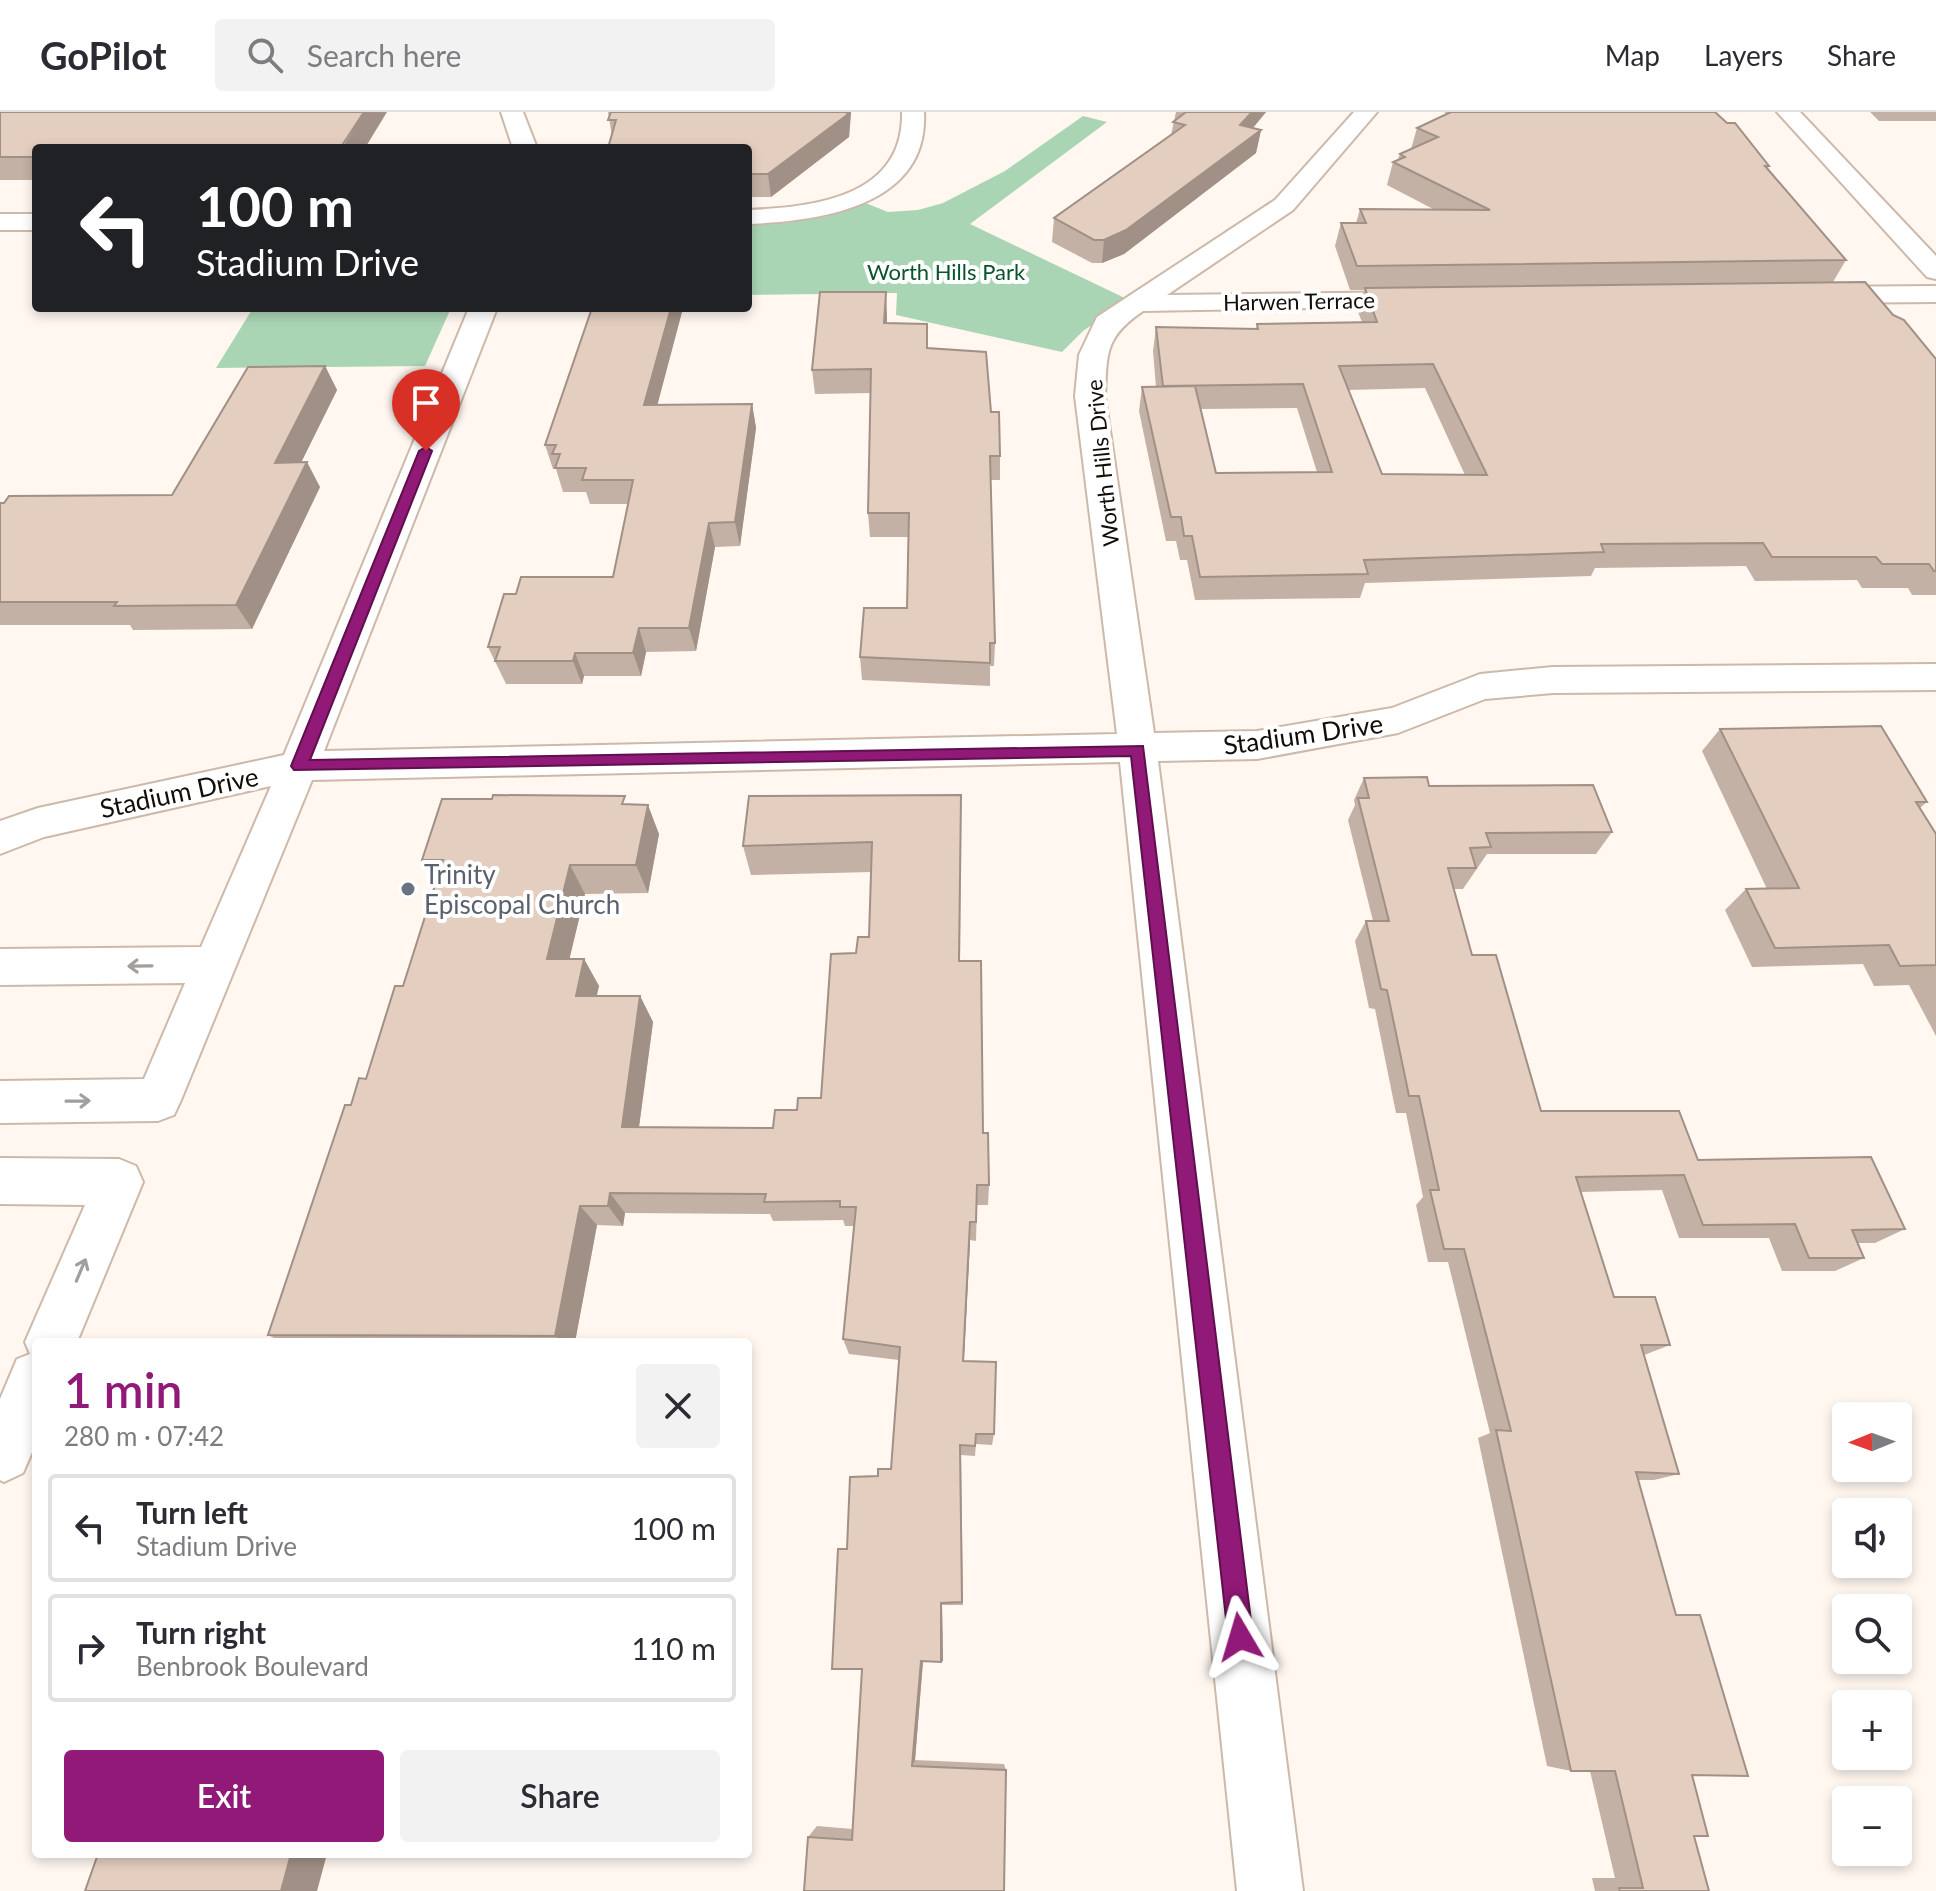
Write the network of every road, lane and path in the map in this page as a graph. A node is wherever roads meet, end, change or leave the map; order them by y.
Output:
1 (512, 112) edge
2 (913, 112) edge
3 (1366, 112) edge
4 (1788, 112) edge
5 (524, 144) edge
6 (752, 216) edge
7 (0, 222) edge
8 (32, 222) edge
9 (1936, 271) edge
10 (1936, 294) edge
11 (1793, 296) edge
12 (1443, 300) edge
13 (1141, 303) junction
14 (481, 312) edge
15 (1936, 677) edge
16 (1138, 750) junction
17 (299, 766) junction
18 (0, 838) edge
19 (218, 965) junction
20 (0, 967) edge
21 (0, 1102) edge
22 (0, 1181) edge
23 (53, 1338) edge
24 (32, 1387) edge
25 (1, 1456) edge
26 (1270, 1891) edge

1 - 5 street
2 - 6 street
3 - 13 street, Worth Hills Drive
4 - 9 street
7 - 8 street
10 - 11 street
12 - 13 street, Harwen Terrace
13 - 16 street, Worth Hills Drive
14 - 17 street
15 - 16 street, Stadium Drive
16 - 17 street, Stadium Drive
16 - 26 street, Worth Hills Drive
17 - 18 street, Stadium Drive
17 - 19 street
19 -> 20 street
21 -> 19 street
23 -> 22 street
24 - 25 street

